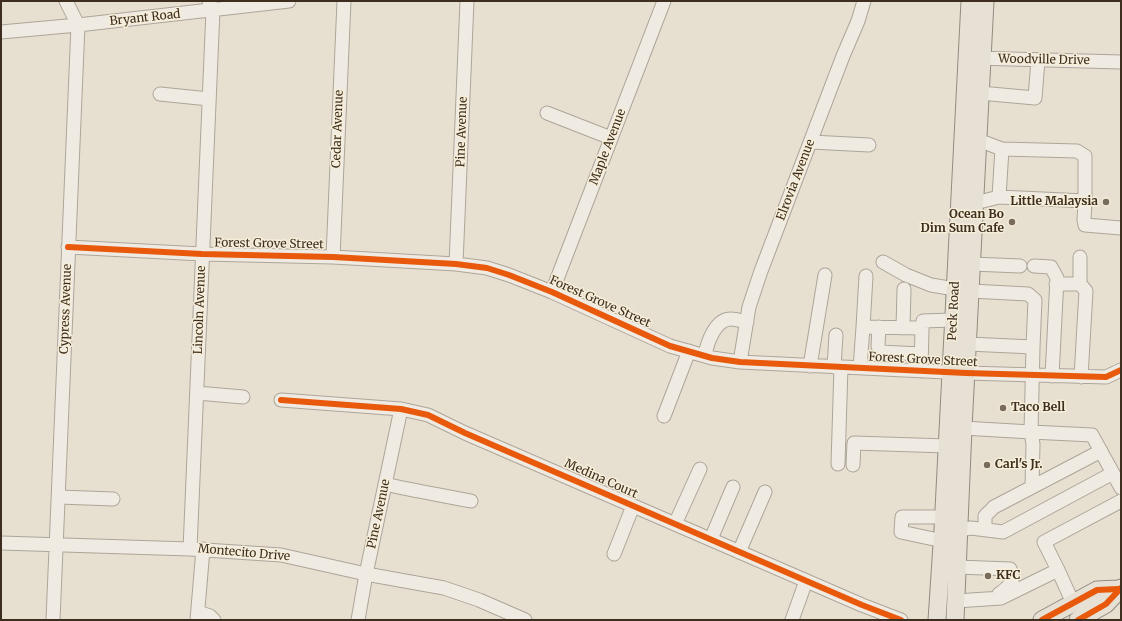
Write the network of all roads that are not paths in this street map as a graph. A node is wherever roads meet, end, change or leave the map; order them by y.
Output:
1 (66, 1) edge
2 (289, 1) edge
3 (344, 1) edge
4 (467, 1) edge
5 (664, 1) edge
6 (864, 1) edge
7 (970, 1) edge
8 (985, 1) edge
9 (211, 6) edge
10 (78, 25) junction
11 (1, 32) edge
12 (974, 58) junction
13 (1038, 60) junction
14 (1121, 62) edge
15 (980, 93) junction
16 (160, 94) dead end
17 (209, 99) junction
18 (547, 113) dead end
19 (611, 138) junction
20 (978, 140) junction
21 (811, 142) junction
22 (869, 145) dead end
23 (1002, 149) junction
24 (998, 197) junction
25 (1085, 201) junction
26 (967, 203) junction
27 (1121, 228) edge
28 (68, 248) junction
29 (202, 254) junction
30 (333, 257) junction
31 (1080, 257) dead end
32 (883, 262) dead end
33 (456, 264) junction
34 (972, 264) junction
35 (1020, 266) dead end
36 (1034, 266) dead end
37 (825, 275) dead end
38 (866, 276) dead end
39 (1056, 284) junction
40 (1080, 284) junction
41 (904, 290) dead end
42 (963, 290) junction
43 (552, 292) junction
44 (953, 320) junction
45 (747, 322) junction
46 (863, 327) junction
47 (879, 327) junction
48 (902, 328) junction
49 (922, 328) junction
50 (836, 335) dead end
51 (968, 344) junction
52 (1033, 347) junction
53 (689, 351) junction
54 (921, 354) junction
55 (704, 356) junction
56 (740, 362) junction
57 (810, 366) junction
58 (838, 367) junction
59 (860, 368) junction
60 (1121, 370) edge
61 (921, 371) junction
62 (958, 373) junction
63 (1032, 375) junction
64 (1052, 376) junction
65 (1081, 377) junction
66 (197, 393) junction
67 (243, 397) dead end
68 (281, 400) dead end
69 (401, 409) junction
70 (664, 416) dead end
71 (963, 428) junction
72 (1031, 432) junction
73 (947, 446) junction
74 (1101, 451) junction
75 (838, 464) dead end
76 (853, 465) dead end
77 (700, 469) dead end
78 (1113, 473) junction
79 (385, 484) junction
80 (733, 487) dead end
81 (1032, 487) junction
82 (1121, 488) edge
83 (765, 492) dead end
84 (59, 498) junction
85 (113, 499) dead end
86 (471, 501) dead end
87 (1121, 501) edge
88 (633, 506) junction
89 (676, 524) junction
90 (947, 529) junction
91 (985, 530) junction
92 (711, 539) junction
93 (1, 543) edge
94 (56, 544) junction
95 (190, 549) junction
96 (203, 549) junction
97 (739, 552) junction
98 (614, 554) dead end
99 (957, 567) junction
100 (1058, 570) junction
101 (366, 574) junction
102 (806, 581) junction
103 (1120, 589) edge
104 (990, 599) junction
105 (956, 601) junction
106 (1073, 603) junction
107 (197, 616) edge
108 (53, 620) edge
109 (214, 620) edge
110 (358, 620) edge
111 (525, 620) edge
112 (792, 620) edge
113 (901, 620) edge
114 (937, 620) edge
115 (955, 620) edge
116 (1042, 620) edge
117 (1078, 620) edge

1 - 10 street, Cypress Avenue
2 - 9 street, Bryant Road
3 - 30 street, Cedar Avenue
4 - 33 street, Pine Avenue
5 - 19 street, Maple Avenue
6 - 21 street, Elrovia Avenue
7 - 12 main road, Peck Road
8 - 12 main road, Peck Road
9 - 10 street, Bryant Road
9 - 17 street, Lincoln Avenue
10 - 11 street, Bryant Road
10 - 28 street, Cypress Avenue
12 - 13 street, Woodville Drive
12 - 15 main road, Peck Road
12 - 26 main road, Peck Road
13 - 14 street, Woodville Drive
13 - 15 street
15 - 20 main road, Peck Road
16 - 17 street
17 - 29 street, Lincoln Avenue
18 - 19 street
19 - 43 street, Maple Avenue
20 - 23 street
20 - 26 main road, Peck Road
21 - 22 street
21 - 45 street, Elrovia Avenue
23 - 24 street
23 - 25 street
24 - 25 street
24 - 26 street
25 - 27 street
26 - 34 main road, Peck Road
26 - 42 main road, Peck Road
28 - 29 street, Forest Grove Street
28 - 84 street, Cypress Avenue
29 - 30 street, Forest Grove Street
29 - 66 street, Lincoln Avenue
30 - 33 street, Forest Grove Street
31 - 40 street
32 - 42 street
33 - 43 street, Forest Grove Street
34 - 35 street
34 - 42 main road, Peck Road
36 - 39 street
37 - 57 street
38 - 46 street
39 - 40 street
39 - 64 street
40 - 65 street
41 - 48 street
42 - 44 main road, Peck Road
42 - 51 main road, Peck Road
42 - 52 street
43 - 53 street, Forest Grove Street
44 - 49 street
44 - 62 main road, Peck Road
45 - 55 street
45 - 56 street, Elrovia Avenue
46 - 47 street
46 - 59 street
47 - 48 street
47 - 54 street
48 - 49 street
49 - 54 street
50 - 58 street
51 - 52 street
51 - 62 main road, Peck Road
52 - 63 street
53 - 55 street, Forest Grove Street
53 - 70 street
54 - 61 street
55 - 56 street, Forest Grove Street
56 - 57 street, Forest Grove Street
57 - 58 street, Forest Grove Street
58 - 59 street, Forest Grove Street
58 - 75 street
59 - 61 street, Forest Grove Street
60 - 65 street, Forest Grove Street
61 - 62 street, Forest Grove Street
62 - 63 street, Forest Grove Street
62 - 71 main road, Peck Road
62 - 73 main road, Peck Road
63 - 64 street, Forest Grove Street
63 - 72 street
64 - 65 street, Forest Grove Street
66 - 67 street
66 - 95 street, Lincoln Avenue
68 - 69 street, Medina Court
69 - 79 street, Pine Avenue
69 - 88 street, Medina Court
71 - 72 street
71 - 90 main road, Peck Road
72 - 74 street
72 - 81 street
73 - 76 street
73 - 90 main road, Peck Road
74 - 78 street
74 - 81 street
77 - 89 street
78 - 82 street
78 - 91 street
79 - 86 street
79 - 101 street, Pine Avenue
80 - 92 street
81 - 91 street
83 - 97 street
84 - 85 street
84 - 94 street, Cypress Avenue
87 - 100 street
88 - 89 street, Medina Court
88 - 98 street
89 - 92 street, Medina Court
90 - 91 street
90 - 99 main road, Peck Road
90 - 114 main road, Peck Road
92 - 97 street, Medina Court
93 - 94 street, Montecito Drive
94 - 95 street, Montecito Drive
94 - 108 street, Cypress Avenue
95 - 96 street, Montecito Drive
96 - 101 street, Montecito Drive
96 - 107 street
97 - 102 street, Medina Court
99 - 104 street
99 - 105 main road, Peck Road
100 - 104 street
100 - 106 street
101 - 110 street, Pine Avenue
101 - 111 street, Montecito Drive
102 - 112 street
102 - 113 street, Medina Court
103 - 106 main road
103 - 117 main road
104 - 105 street
105 - 115 main road, Peck Road
106 - 116 main road
107 - 109 street

